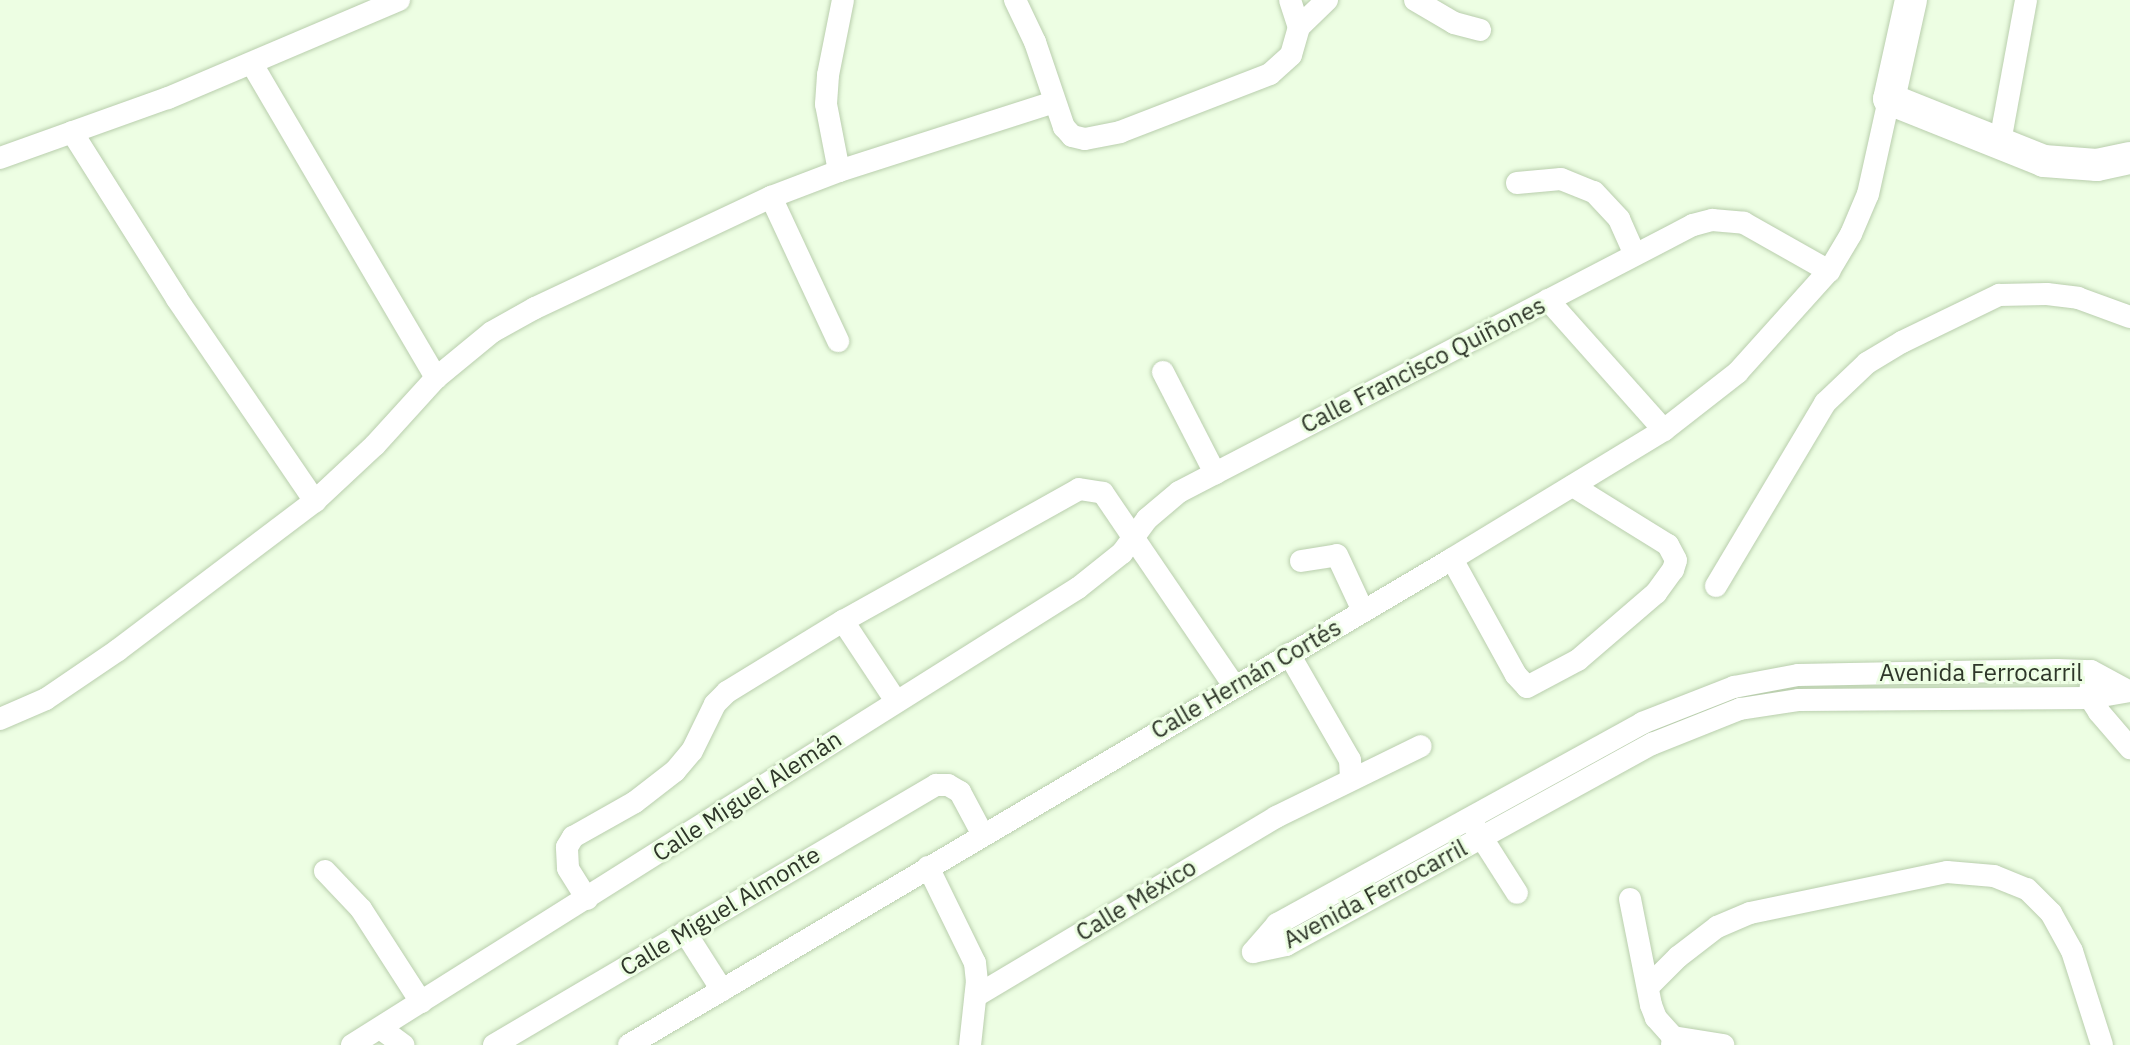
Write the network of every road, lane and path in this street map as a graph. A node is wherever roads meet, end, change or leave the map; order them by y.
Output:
1 (399, 0) edge
2 (843, 0) edge
3 (1015, 0) edge
4 (1290, 0) edge
5 (1327, 0) edge
6 (1415, 0) edge
7 (1911, 0) edge
8 (2026, 0) edge
9 (1299, 27) junction
10 (1480, 30) dead end
11 (252, 64) junction
12 (1889, 99) junction
13 (1054, 102) junction
14 (72, 132) junction
15 (2000, 142) junction
16 (0, 158) edge
17 (2130, 158) edge
18 (839, 171) junction
19 (1517, 183) dead end
20 (771, 197) junction
21 (1635, 255) junction
22 (1829, 271) junction
23 (1548, 300) junction
24 (2130, 317) edge
25 (838, 341) dead end
26 (1163, 372) dead end
27 (436, 378) junction
28 (1664, 430) junction
29 (1215, 473) junction
30 (1573, 486) junction
31 (315, 501) junction
32 (1134, 538) junction
33 (1452, 559) junction
34 (1301, 561) dead end
35 (1716, 586) dead end
36 (1363, 611) junction
37 (843, 621) junction
38 (1289, 654) junction
39 (2091, 671) junction
40 (1234, 686) junction
41 (2129, 691) edge
42 (1701, 698) junction
43 (2090, 698) junction
44 (896, 701) junction
45 (0, 719) edge
46 (1709, 719) junction
47 (1421, 746) dead end
48 (2130, 748) edge
49 (1351, 777) junction
50 (1476, 828) junction
51 (983, 835) junction
52 (928, 867) junction
53 (325, 871) dead end
54 (1517, 893) dead end
55 (587, 899) junction
56 (1630, 899) dead end
57 (685, 932) junction
58 (1649, 986) junction
59 (722, 990) junction
60 (976, 996) junction
61 (421, 1002) junction
62 (380, 1028) junction
63 (1673, 1041) edge
64 (510, 1042) edge
65 (352, 1045) edge
66 (403, 1045) edge
67 (629, 1045) edge
68 (970, 1045) edge
69 (1723, 1045) edge
70 (2102, 1045) edge

1 - 11 street
2 - 18 street
3 - 13 street
4 - 9 street
5 - 9 street
6 - 10 street
7 - 12 street
8 - 15 street
9 - 13 street
11 - 14 street
11 - 27 street
12 - 15 street
12 - 22 street, Calle Hernán Cortés
13 - 18 street
14 - 16 street
14 - 31 street
15 - 17 street
18 - 20 street
19 - 21 street
20 - 25 street
20 - 27 street
21 - 22 street, Calle Francisco Quiñones
21 - 23 street, Calle Francisco Quiñones
22 - 28 street, Calle Hernán Cortés
23 - 28 street
23 - 29 street, Calle Francisco Quiñones
24 - 35 street
26 - 29 street
27 - 31 street
28 - 30 street, Calle Hernán Cortés
29 - 32 street, Calle Francisco Quiñones
30 - 33 street, Calle Hernán Cortés
30 - 33 street
31 - 45 street
32 - 37 street
32 - 40 street
32 - 44 street, Calle Miguel Alemán
33 - 36 street, Calle Hernán Cortés
34 - 36 street
36 - 38 street, Calle Hernán Cortés
37 - 44 street
37 - 55 street
38 - 40 street, Calle Hernán Cortés
38 - 49 street
39 - 41 street, Avenida Ferrocarril
39 - 42 street, Avenida Ferrocarril
39 - 43 street
40 - 51 street, Calle Hernán Cortés
41 - 43 street, Avenida Ferrocarril
42 - 46 street
42 - 50 street, Avenida Ferrocarril
43 - 46 street, Avenida Ferrocarril
43 - 48 street
44 - 55 street, Calle Miguel Alemán
46 - 50 street, Avenida Ferrocarril
47 - 49 street, Calle México
49 - 60 street, Calle México
50 - 50 street, Avenida Ferrocarril
50 - 54 street
51 - 52 street, Calle Hernán Cortés
51 - 57 street, Calle Miguel Almonte
52 - 59 street, Calle Hernán Cortés
52 - 60 street
53 - 61 street
55 - 61 street, Calle Miguel Alemán
56 - 58 street
57 - 59 street
57 - 64 street, Calle Miguel Almonte
58 - 63 street
58 - 70 street
59 - 67 street, Calle Hernán Cortés
60 - 68 street
61 - 62 street, Calle Miguel Alemán
62 - 65 street, Calle Miguel Alemán
62 - 66 street
63 - 69 street

